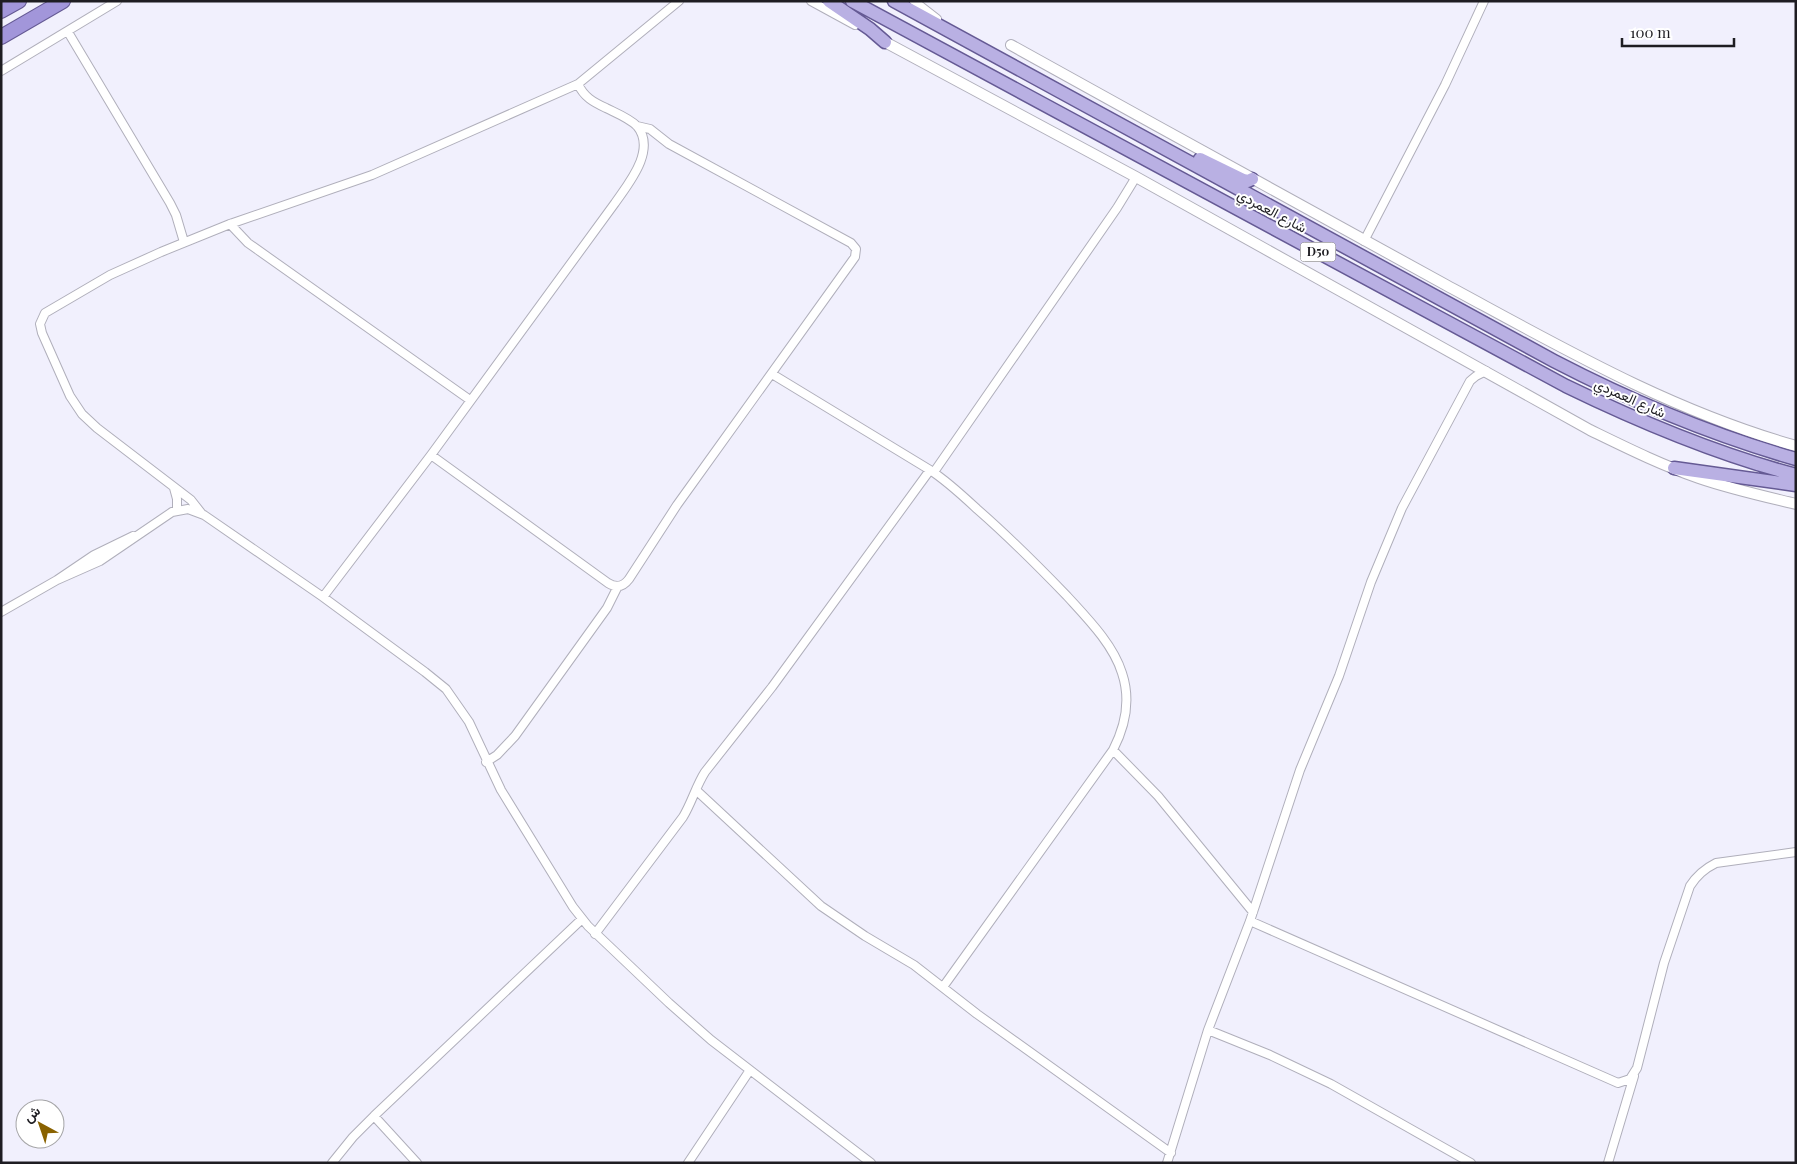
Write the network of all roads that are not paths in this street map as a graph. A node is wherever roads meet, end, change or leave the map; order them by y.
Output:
1 (19, 1) edge
2 (63, 1) edge
3 (117, 1) edge
4 (678, 1) edge
5 (811, 1) edge
6 (829, 1) edge
7 (852, 1) edge
8 (894, 1) edge
9 (914, 1) edge
10 (1484, 1) edge
11 (1, 11) edge
12 (68, 32) junction
13 (1, 36) edge
14 (958, 36) junction
15 (885, 42) junction
16 (1011, 45) dead end
17 (1, 71) edge
18 (578, 84) junction
19 (637, 126) junction
20 (1136, 134) junction
21 (1136, 177) junction
22 (1252, 179) junction
23 (230, 224) junction
24 (1364, 241) junction
25 (184, 242) junction
26 (1467, 360) junction
27 (1486, 371) junction
28 (772, 374) junction
29 (1470, 380) junction
30 (470, 400) junction
31 (1796, 446) edge
32 (431, 455) junction
33 (1796, 458) edge
34 (1674, 468) junction
35 (932, 471) junction
36 (1796, 475) edge
37 (1796, 485) edge
38 (174, 488) junction
39 (1796, 504) edge
40 (176, 511) junction
41 (204, 515) junction
42 (618, 586) junction
43 (323, 597) junction
44 (1, 612) edge
45 (1113, 750) junction
46 (486, 762) junction
47 (696, 790) junction
48 (1796, 852) edge
49 (1253, 912) junction
50 (582, 918) junction
51 (1250, 921) junction
52 (596, 934) junction
53 (943, 987) junction
54 (1208, 1030) junction
55 (750, 1070) junction
56 (1634, 1074) junction
57 (374, 1116) junction
58 (1171, 1153) junction
59 (332, 1163) edge
60 (417, 1163) edge
61 (688, 1163) edge
62 (871, 1163) edge
63 (1167, 1163) edge
64 (1471, 1163) edge
65 (1608, 1163) edge

1 - 11 highway
2 - 13 highway
3 - 12 street
4 - 18 street
5 - 15 street
6 - 15 main road
7 - 36 main road, شارع العمردي / D50
8 - 14 main road, شارع العمردي / D50
9 - 14 street
10 - 24 street
12 - 17 street
12 - 25 street
14 - 20 main road, شارع العمردي / D50
15 - 21 street
16 - 22 street
18 - 19 street
18 - 23 street
19 - 28 street
19 - 30 street
20 - 22 main road
20 - 33 main road, شارع العمردي / D50
21 - 26 street
21 - 35 street
22 - 24 street
23 - 25 street
23 - 30 street
24 - 31 street
25 - 38 street
26 - 27 street
26 - 29 street
27 - 29 street
27 - 34 street
28 - 35 street
28 - 42 street
29 - 49 street
30 - 32 street
32 - 42 street
32 - 43 street
34 - 37 main road
34 - 39 street
35 - 45 street
35 - 47 street
38 - 40 street
38 - 41 street
40 - 41 street
40 - 44 street
41 - 43 street
42 - 46 street
43 - 46 street
45 - 49 street
45 - 53 street
46 - 50 street
47 - 52 street
47 - 53 street
48 - 56 street
49 - 51 street
50 - 52 street
50 - 57 street
51 - 54 street
51 - 56 street
52 - 55 street
53 - 58 street
54 - 58 street
54 - 64 street
55 - 61 street
55 - 62 street
56 - 65 street
57 - 59 street
57 - 60 street
58 - 63 street

